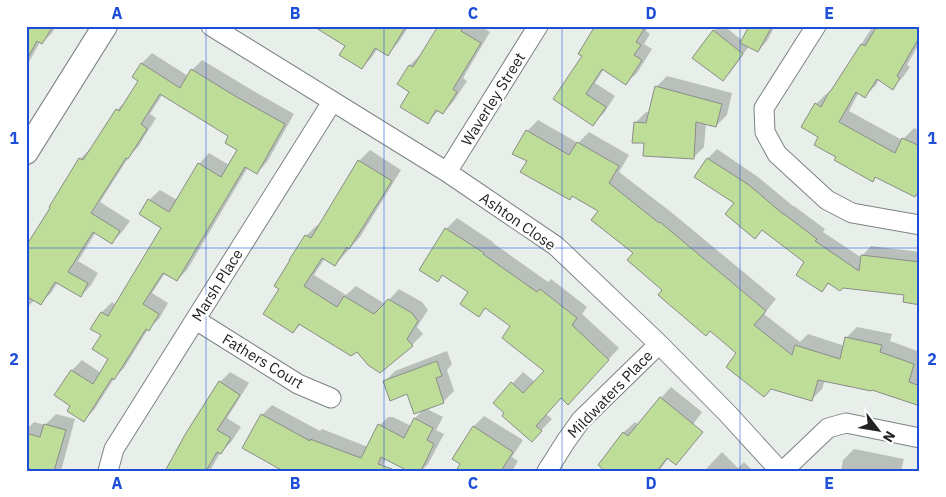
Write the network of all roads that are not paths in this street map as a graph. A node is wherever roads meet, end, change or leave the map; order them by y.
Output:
1 (105, 26) edge
2 (212, 26) edge
3 (538, 26) edge
4 (816, 26) edge
5 (332, 102) junction
6 (26, 152) edge
7 (447, 172) junction
8 (920, 225) edge
9 (196, 320) junction
10 (659, 344) junction
11 (332, 398) dead end
12 (920, 438) edge
13 (108, 471) edge
14 (547, 471) edge
15 (782, 471) edge

1 - 6 street
2 - 5 street, Ashton Close
3 - 7 street, Waverley Street
4 - 8 street
5 - 7 street, Ashton Close
5 - 9 street, Marsh Place
7 - 10 street, Ashton Close
9 - 11 street, Fathers Court
9 - 13 street, Marsh Place
10 - 14 street, Mildwaters Place
10 - 15 street, Ashton Close
12 - 15 street

